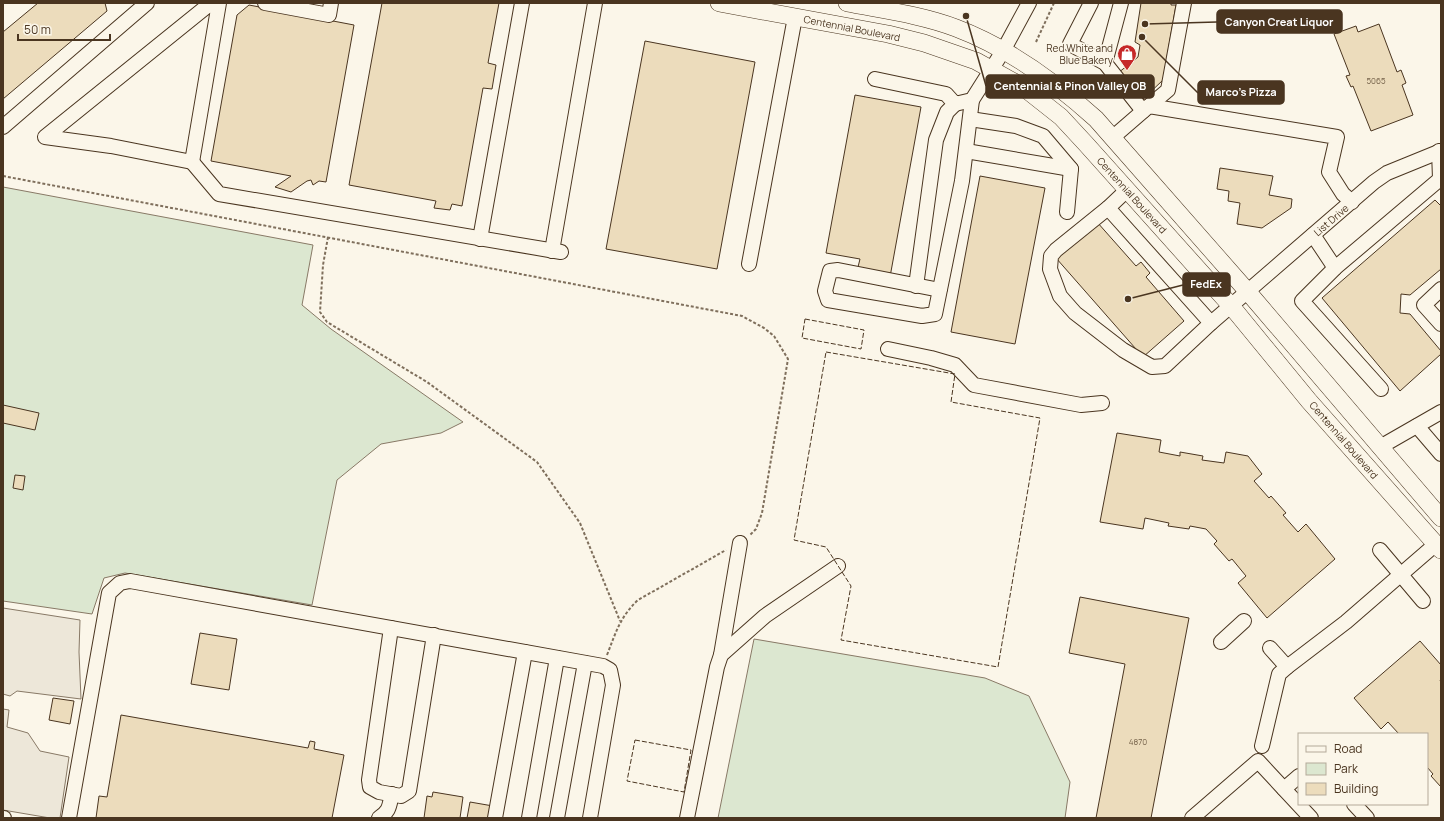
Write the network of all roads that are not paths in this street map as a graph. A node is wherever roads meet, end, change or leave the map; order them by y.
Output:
1 (147, 3) edge
2 (211, 3) edge
3 (219, 3) edge
4 (265, 3) edge
5 (331, 3) edge
6 (522, 3) edge
7 (595, 3) edge
8 (719, 3) edge
9 (847, 3) edge
10 (1029, 3) edge
11 (1091, 3) edge
12 (1121, 3) edge
13 (1184, 3) edge
14 (795, 17) junction
15 (1003, 51) junction
16 (1105, 63) junction
17 (992, 69) junction
18 (875, 79) dead end
19 (972, 100) junction
20 (955, 104) junction
21 (1146, 108) junction
22 (970, 119) junction
23 (3, 127) edge
24 (1112, 138) junction
25 (966, 151) junction
26 (1440, 151) edge
27 (192, 162) junction
28 (1071, 169) junction
29 (1441, 179) edge
30 (1127, 190) junction
31 (1352, 202) junction
32 (1108, 208) junction
33 (1068, 212) dead end
34 (1313, 235) junction
35 (480, 239) junction
36 (749, 264) dead end
37 (1335, 268) junction
38 (916, 286) junction
39 (1441, 289) edge
40 (940, 290) junction
41 (1248, 292) junction
42 (1232, 307) junction
43 (1212, 323) junction
44 (1441, 324) edge
45 (888, 349) dead end
46 (1382, 389) dead end
47 (1102, 404) dead end
48 (1441, 412) edge
49 (1417, 426) junction
50 (1380, 447) junction
51 (1441, 454) edge
52 (1441, 518) edge
53 (740, 542) road end
54 (1439, 547) edge
55 (1380, 550) dead end
56 (838, 566) dead end
57 (1400, 575) junction
58 (1423, 601) dead end
59 (1244, 621) dead end
60 (391, 628) junction
61 (434, 636) junction
62 (1221, 642) dead end
63 (1270, 648) dead end
64 (525, 652) junction
65 (721, 655) junction
66 (557, 658) junction
67 (585, 663) junction
68 (1287, 667) junction
69 (1262, 746) dead end
70 (1298, 777) edge
71 (1284, 789) junction
72 (392, 794) junction
73 (1298, 804) edge
74 (1299, 805) edge
75 (1355, 805) edge
76 (69, 818) edge
77 (380, 818) edge
78 (495, 818) edge
79 (528, 818) edge
80 (557, 818) edge
81 (590, 818) edge
82 (687, 818) edge
83 (1192, 818) edge
84 (1311, 818) edge
85 (1367, 818) edge

1 - 23 street
2 - 27 street
3 - 27 street
4 - 5 street
6 - 35 street
7 - 35 street
8 - 14 main road, Centennial Boulevard
9 - 15 main road
10 - 15 street
11 - 16 street
12 - 16 street
13 - 21 street
14 - 17 main road, Centennial Boulevard
14 - 36 street
15 - 17 street
15 - 24 main road
16 - 21 street
17 - 19 street
17 - 30 main road, Centennial Boulevard
18 - 20 street
19 - 20 street
19 - 22 street
20 - 38 street
21 - 24 street
21 - 31 street
22 - 25 street
22 - 28 street
24 - 41 main road
25 - 28 street
25 - 40 street
26 - 29 street
26 - 31 street, List Drive
27 - 35 street
28 - 33 street
29 - 37 street
30 - 32 street, List Drive
30 - 42 main road, Centennial Boulevard
31 - 34 street, List Drive
32 - 43 street
32 - 43 street, List Drive
34 - 37 street
34 - 41 street, List Drive
37 - 46 street
38 - 40 street
38 - 40 street
39 - 44 street
41 - 42 street, List Drive
41 - 50 main road
42 - 43 street, List Drive
42 - 54 main road, Centennial Boulevard
45 - 47 street
48 - 49 street
49 - 50 street
49 - 51 street
50 - 52 main road
53 - 65 street
54 - 57 street
55 - 57 street
56 - 65 street
57 - 58 street
57 - 68 street
59 - 62 street
60 - 61 street
60 - 72 street
60 - 76 street
61 - 64 street
61 - 72 street
63 - 68 street
64 - 66 street
64 - 78 street
65 - 82 street
66 - 67 street
66 - 79 street
67 - 80 street
67 - 81 street
68 - 69 street
70 - 71 street
71 - 73 street
71 - 83 street
72 - 77 street
74 - 84 street
75 - 85 street

